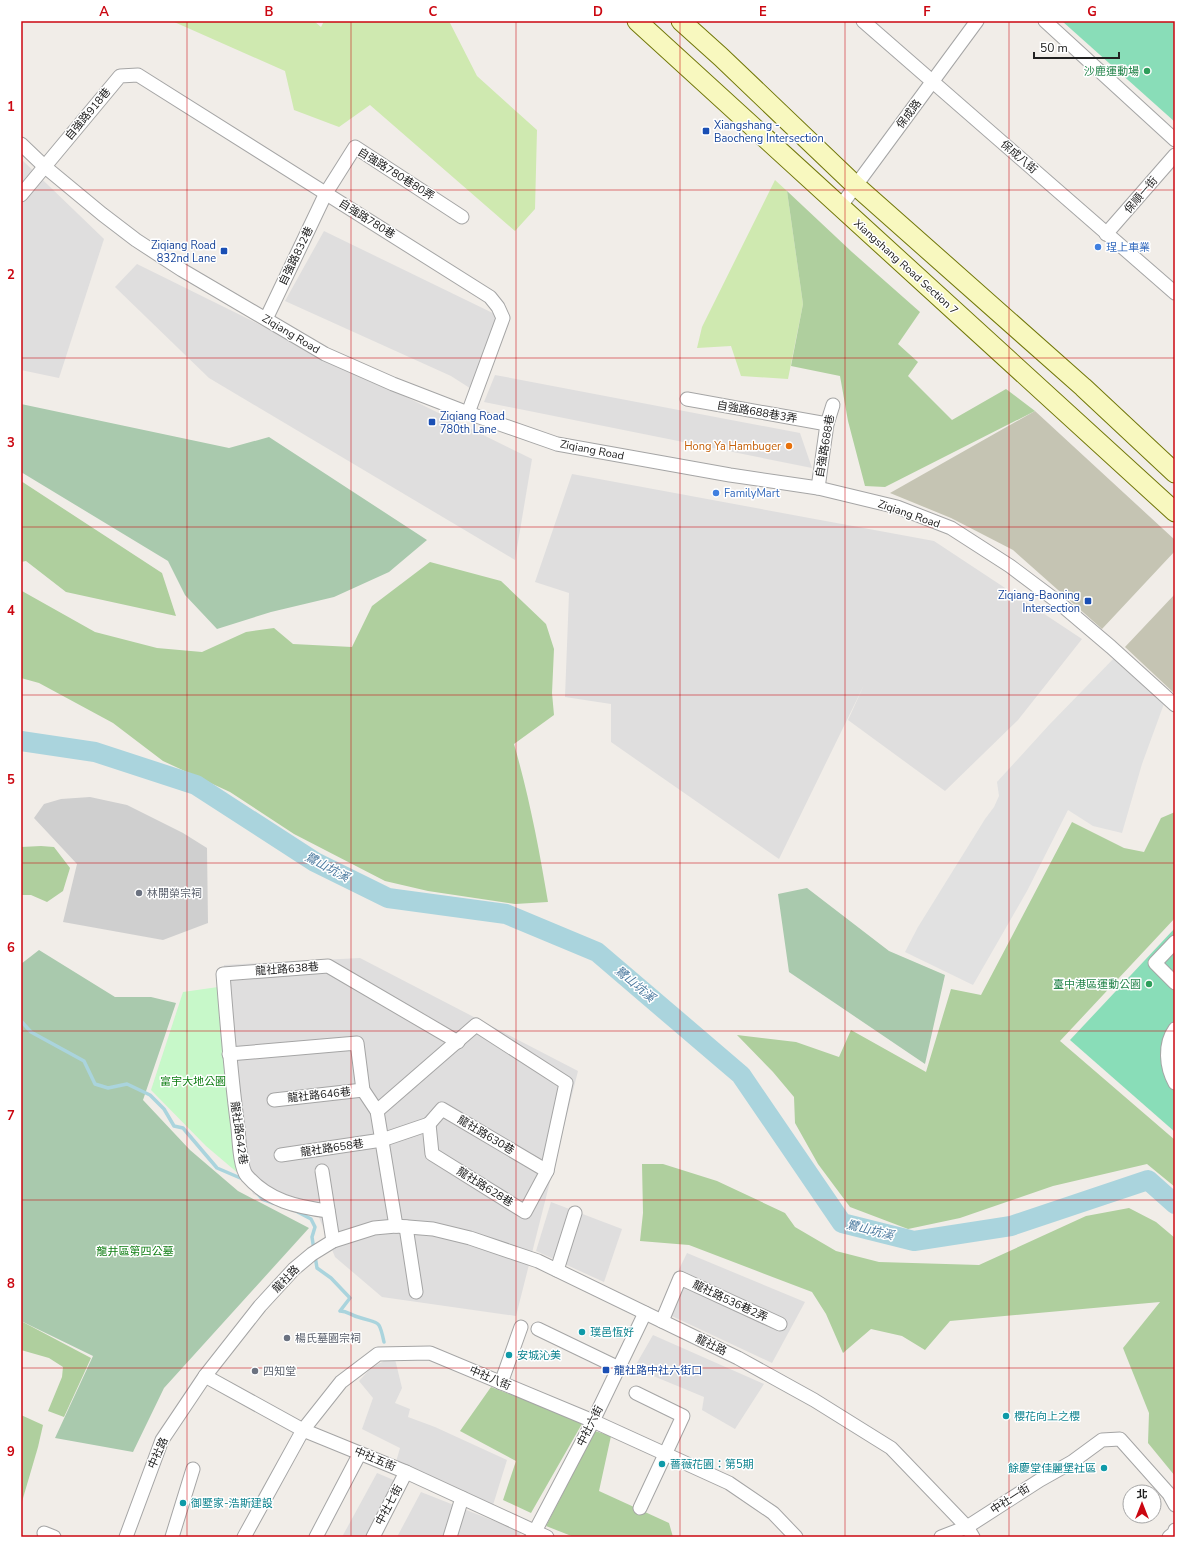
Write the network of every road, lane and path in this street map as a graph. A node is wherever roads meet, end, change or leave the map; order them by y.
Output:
1 (637, 21) edge
2 (681, 21) edge
3 (863, 21) edge
4 (977, 21) edge
5 (1045, 21) edge
6 (138, 75) joint
7 (933, 82) junction
8 (1175, 140) edge
9 (21, 144) edge
10 (1175, 155) edge
11 (44, 166) junction
12 (855, 185) junction
13 (326, 193) junction
14 (21, 195) edge
15 (840, 207) junction
16 (462, 217) dead end
17 (1106, 234) junction
18 (1175, 293) edge
19 (266, 319) junction
20 (687, 399) dead end
21 (833, 404) dead end
22 (468, 413) junction
23 (827, 424) junction
24 (1175, 473) edge
25 (818, 488) junction
26 (1175, 512) edge
27 (1175, 705) edge
28 (1175, 942) edge
29 (1175, 982) edge
30 (1175, 1029) edge
31 (458, 1042) junction
32 (229, 1054) junction
33 (1175, 1083) edge
34 (363, 1090) junction
35 (274, 1100) dead end
36 (377, 1111) junction
37 (429, 1124) junction
38 (382, 1140) junction
39 (281, 1155) dead end
40 (322, 1171) dead end
41 (547, 1171) junction
42 (328, 1211) junction
43 (575, 1213) dead end
44 (401, 1227) junction
45 (333, 1241) junction
46 (558, 1270) junction
47 (416, 1292) dead end
48 (645, 1313) junction
49 (662, 1321) junction
50 (780, 1324) dead end
51 (521, 1327) dead end
52 (538, 1329) dead end
53 (618, 1368) junction
54 (205, 1376) junction
55 (501, 1383) junction
56 (636, 1393) dead end
57 (593, 1421) junction
58 (303, 1430) junction
59 (360, 1453) junction
60 (665, 1454) junction
61 (193, 1469) dead end
62 (406, 1472) junction
63 (462, 1498) junction
64 (1175, 1505) edge
65 (640, 1508) dead end
66 (1175, 1530) edge
67 (970, 1532) edge
68 (538, 1535) edge
69 (126, 1537) edge
70 (172, 1537) edge
71 (244, 1537) edge
72 (316, 1537) edge
73 (372, 1537) edge
74 (450, 1537) edge
75 (796, 1537) edge
76 (941, 1537) edge
77 (1169, 1537) edge

1 - 15 main road, Xiangshang Road Section 7
2 - 12 main road
3 - 7 street, 保成八街
4 - 7 street, 保成路
5 - 8 street
6 - 11 street, 自強路918巷
6 - 13 street, 自強路780巷
7 - 12 street, 保成路
7 - 17 street, 保成八街
9 - 11 street, Ziqiang Road
10 - 17 street, 保順一街
11 - 14 street, 自強路918巷
11 - 19 street, Ziqiang Road
12 - 15 street, 保成路
12 - 24 main road
13 - 16 street, 自強路780巷80弄
13 - 19 street, 自強路832巷
13 - 22 street, 自強路780巷
15 - 26 main road, Xiangshang Road Section 7
17 - 18 street, 保成八街
19 - 22 street, Ziqiang Road
20 - 23 street, 自強路688巷3弄
21 - 23 street, 自強路688巷
22 - 25 street, Ziqiang Road
23 - 25 street, 自強路688巷
25 - 27 street, Ziqiang Road
28 - 29 street
30 - 33 street
31 - 32 street, 龍社路638巷
31 - 36 street
31 - 41 street
32 - 34 street
32 - 42 street, 龍社路642巷
34 - 35 street, 龍社路646巷
34 - 36 street
36 - 38 street
37 - 38 street
37 - 41 street, 龍社路630巷
37 - 41 street, 龍社路628巷
38 - 39 street, 龍社路658巷
38 - 44 street
40 - 42 street
42 - 45 street
43 - 46 street
44 - 45 street, 龍社路
44 - 46 street, 龍社路
44 - 47 street
45 - 54 street, 龍社路
46 - 48 street, 龍社路
48 - 49 street, 龍社路
48 - 53 street, 中社六街
49 - 50 street, 龍社路536巷2弄
49 - 67 street, 龍社路
51 - 55 street
52 - 53 street
53 - 57 street, 中社六街
54 - 58 street, 中社五街
54 - 69 street, 中社路
55 - 57 street, 中社八街
55 - 58 street, 中社八街
56 - 60 street
57 - 60 street, 中社八街
57 - 68 street, 中社六街
58 - 59 street, 中社五街
58 - 71 street, 中社八街
59 - 62 street, 中社五街
59 - 72 street
60 - 65 street
60 - 75 street, 中社八街
61 - 70 street
62 - 63 street, 中社五街
62 - 73 street, 中社七街
63 - 68 street, 中社五街
63 - 74 street
64 - 67 street, 中社一街
66 - 77 street
67 - 76 street, 中社一街

